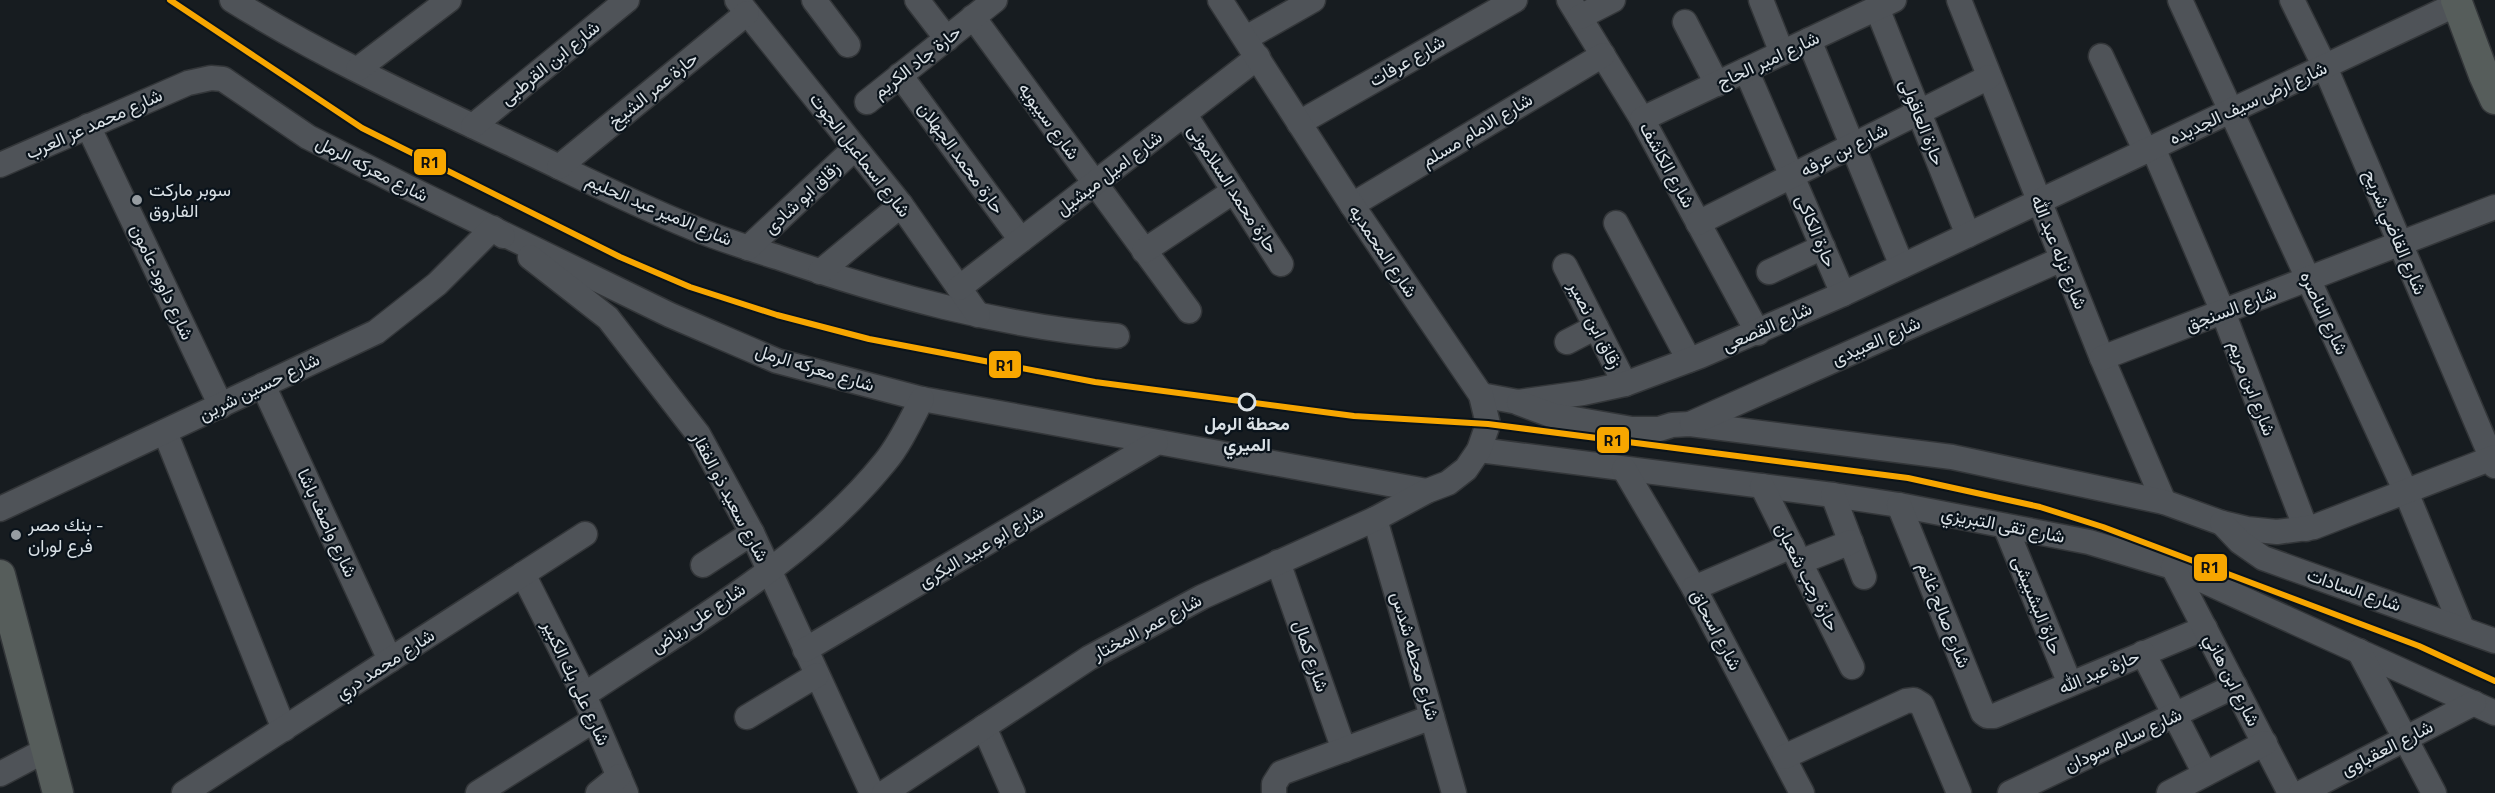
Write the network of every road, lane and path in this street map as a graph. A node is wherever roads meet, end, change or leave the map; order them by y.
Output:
1 (232, 0) edge
2 (449, 0) edge
3 (627, 0) edge
4 (814, 0) edge
5 (917, 0) edge
6 (995, 0) edge
7 (1220, 0) edge
8 (1313, 0) edge
9 (1515, 0) edge
10 (1613, 0) edge
11 (1761, 0) edge
12 (2180, 0) edge
13 (2292, 0) edge
14 (1963, 2) edge
15 (2456, 2) edge
16 (1885, 4) edge
17 (742, 6) edge
18 (265, 7) edge
19 (1575, 8) edge
20 (973, 17) junction
21 (1685, 22) dead end
22 (947, 39) junction
23 (1809, 40) junction
24 (848, 45) dead end
25 (1252, 48) junction
26 (1782, 53) junction
27 (1603, 55) junction
28 (2101, 56) dead end
29 (2325, 67) junction
30 (358, 69) junction
31 (1746, 70) junction
32 (900, 75) junction
33 (1989, 77) junction
34 (188, 83) joint
35 (1717, 84) junction
36 (2495, 99) edge
37 (867, 102) dead end
38 (2231, 110) junction
39 (1919, 113) junction
40 (1185, 115) junction
41 (1642, 119) junction
42 (1299, 123) junction
43 (88, 126) junction
44 (473, 126) junction
45 (1853, 145) junction
46 (855, 148) junction
47 (2150, 150) junction
48 (0, 165) edge
49 (559, 166) junction
50 (1792, 176) junction
51 (1095, 184) junction
52 (1234, 191) junction
53 (2039, 201) junction
54 (901, 205) junction
55 (1352, 205) junction
56 (2495, 207) edge
57 (1616, 223) dead end
58 (1698, 223) junction
59 (493, 228) junction
60 (1968, 235) junction
61 (1021, 240) junction
62 (2400, 243) junction
63 (1823, 247) junction
64 (748, 248) junction
65 (1144, 251) junction
66 (2062, 259) junction
67 (1281, 264) dead end
68 (1565, 266) dead end
69 (1902, 266) junction
70 (820, 272) junction
71 (1769, 272) dead end
72 (2308, 279) junction
73 (959, 288) junction
74 (1843, 294) junction
75 (1189, 311) dead end
76 (2223, 312) junction
77 (978, 315) junction
78 (1596, 327) junction
79 (1758, 333) junction
80 (1117, 336) dead end
81 (1567, 342) dead end
82 (2102, 358) junction
83 (1689, 360) junction
84 (1625, 384) junction
85 (263, 386) junction
86 (1481, 395) junction
87 (922, 399) junction
88 (1518, 402) junction
89 (221, 406) junction
90 (1690, 424) junction
91 (165, 432) junction
92 (1156, 443) junction
93 (1479, 450) junction
94 (2494, 460) edge
95 (1624, 469) junction
96 (1762, 486) junction
97 (1427, 491) junction
98 (2406, 492) junction
99 (1833, 495) junction
100 (2164, 502) junction
101 (1899, 505) junction
102 (0, 509) edge
103 (1375, 519) junction
104 (2222, 523) junction
105 (2005, 526) junction
106 (2306, 529) junction
107 (752, 533) junction
108 (585, 534) dead end
109 (1851, 542) junction
110 (1796, 554) junction
111 (1278, 562) junction
112 (703, 565) dead end
113 (2173, 567) junction
114 (769, 571) junction
115 (524, 574) junction
116 (0, 575) edge
117 (1864, 576) dead end
118 (1694, 588) junction
119 (2205, 628) junction
120 (2462, 628) junction
121 (2495, 641) edge
122 (0, 642) edge
123 (805, 650) junction
124 (2359, 651) junction
125 (2143, 653) junction
126 (390, 660) junction
127 (1852, 667) dead end
128 (817, 675) junction
129 (2070, 684) junction
130 (2235, 686) junction
131 (584, 695) junction
132 (2485, 708) edge
133 (2175, 715) junction
134 (1994, 716) joint
135 (747, 717) dead end
136 (1432, 717) junction
137 (594, 720) junction
138 (984, 727) junction
139 (284, 729) junction
140 (2406, 739) junction
141 (2265, 743) junction
142 (1344, 750) junction
143 (39, 754) junction
144 (1784, 757) junction
145 (0, 774) edge
146 (2205, 774) junction
147 (623, 785) edge
148 (187, 792) edge
149 (41, 793) edge
150 (58, 793) edge
151 (478, 793) edge
152 (598, 793) edge
153 (872, 793) edge
154 (884, 793) edge
155 (1013, 793) edge
156 (1274, 793) edge
157 (1454, 793) edge
158 (1802, 793) edge
159 (1959, 793) edge
160 (2010, 793) edge
161 (2169, 793) edge
162 (2290, 793) edge
163 (2301, 793) edge
164 (2434, 793) edge

1 - 18 street, شارع الامير عبد الحليم
2 - 30 street
3 - 44 street, شارع ابن القرطبى
4 - 24 street
5 - 22 street
6 - 20 street, حارة جاد الكريم
7 - 25 street, شارع المحمديه
8 - 25 street, شارع اميل ميشيل
9 - 42 street, شارع عرفات
10 - 19 street
11 - 26 street
12 - 38 street, شارع الناصره
13 - 29 street, شارع القاضي شريح
14 - 33 street, شارع نزله عبد الله
15 - 29 street, شارع ارض سيف الجديده
15 - 36 main road
16 - 23 street, شارع امير الحاج
16 - 39 street, حارة العاقولى
17 - 46 street, شارع اسماعيل الجوت
17 - 49 street, حارة عمر الشيخ
18 - 30 street, شارع الامير عبد الحليم
19 - 27 street, شارع الكاشف
20 - 22 street, حارة جاد الكريم
20 - 51 street, شارع سيبويه
21 - 35 street
22 - 32 street, حارة جاد الكريم
23 - 26 street, شارع امير الحاج
23 - 45 street
25 - 40 street, شارع اميل ميشيل
25 - 42 street, شارع المحمديه
26 - 31 street, شارع امير الحاج
27 - 41 street, شارع الكاشف
27 - 55 street, شارع الامام مسلم
28 - 47 street, شارع ابن مريم
29 - 38 street, شارع ارض سيف الجديده
29 - 62 street, شارع القاضي شريح
30 - 44 street, شارع الامير عبد الحليم
31 - 35 street, شارع امير الحاج
31 - 50 street, حارة الكاكى
32 - 37 street, حارة جاد الكريم
32 - 61 street, حارة محمد الجهلان
33 - 39 street, شارع بن عرفه
33 - 53 street, شارع نزله عبد الله
34 - 43 street, شارع محمد عز العرب
34 - 59 street, شارع معركه الرمل
35 - 41 street, شارع امير الحاج
38 - 47 street, شارع ارض سيف الجديده
38 - 72 street, شارع الناصره
39 - 45 street, شارع بن عرفه
39 - 60 street, حارة العاقولى
40 - 51 street, شارع اميل ميشيل
40 - 52 street, حارة محمد السلامونى
41 - 58 street, شارع الكاشف
42 - 55 street, شارع المحمديه
43 - 48 street, شارع محمد عز العرب
43 - 89 street, شارع داوود عامون
44 - 49 street, شارع الامير عبد الحليم
45 - 50 street, شارع بن عرفه
45 - 69 street
46 - 54 street, شارع اسماعيل الجوت
46 - 64 street, زقاق ابو شادى
47 - 53 street, شارع ارض سيف الجديده
47 - 76 street, شارع ابن مريم
49 - 64 street, شارع الامير عبد الحليم
50 - 58 street, شارع بن عرفه
50 - 63 street, حارة الكاكى
51 - 61 street, شارع اميل ميشيل
51 - 65 street, شارع سيبويه
52 - 65 street
52 - 67 street, حارة محمد السلامونى
53 - 60 street, شارع القصعى
53 - 66 street, شارع نزله عبد الله
54 - 70 street
54 - 73 street, شارع اسماعيل الجوت
55 - 86 street, شارع المحمديه
56 - 62 street, شارع السنجق
57 - 83 street
58 - 79 street, شارع الكاشف
59 - 85 street, شارع حسين شرين
59 - 87 street, شارع معركه الرمل
59 - 107 street, شارع سعيد ذو الفقار
60 - 69 street, شارع القصعى
61 - 73 street, شارع اميل ميشيل
62 - 72 street, شارع السنجق
62 - 94 street, شارع القاضي شريح
63 - 71 street
63 - 74 street, حارة الكاكى
64 - 70 street, شارع الامير عبد الحليم
65 - 75 street, شارع سيبويه
66 - 82 street, شارع نزله عبد الله
66 - 90 street, شارع العبيدى
68 - 78 street, زقاق ابن نصير
69 - 74 street, شارع القصعى
70 - 77 street, شارع الامير عبد الحليم
72 - 76 street, شارع السنجق
72 - 98 street, شارع الناصره
73 - 77 street, شارع اسماعيل الجوت
74 - 79 street, شارع القصعى
76 - 82 street, شارع السنجق
76 - 106 street, شارع ابن مريم
77 - 80 street, شارع الامير عبد الحليم
78 - 81 street
78 - 84 street, زقاق ابن نصير
79 - 83 street, شارع القصعى
82 - 100 street, شارع نزله عبد الله
83 - 84 street, شارع القصعى
84 - 88 street, شارع القصعى
85 - 89 street, شارع حسين شرين
85 - 126 street, شارع واصف باشا
86 - 88 street, شارع القصعى
86 - 93 street, شارع المحمديه
87 - 92 street, شارع معركه الرمل
87 - 114 street, شارع على رياض
88 - 90 street
89 - 91 street, شارع حسين شرين
90 - 100 street
91 - 102 street, شارع حسين شرين
91 - 139 street
92 - 97 street, شارع معركه الرمل
92 - 123 street, شارع ابو عبيد البكرى
93 - 95 street, شارع تقى التبريزي
93 - 97 street, شارع المحمديه
94 - 98 street
95 - 96 street, شارع تقى التبريزي
95 - 118 street, شارع اسحاق
96 - 99 street, شارع تقى التبريزي
96 - 110 street, حارة رجب شعبان
97 - 103 street, شارع عمر المختار
98 - 106 street
98 - 120 street, شارع الناصره
99 - 101 street, شارع تقى التبريزي
99 - 109 street
100 - 104 street
101 - 105 street, شارع تقى التبريزي
101 - 134 street, شارع صالح غانم
103 - 111 street, شارع عمر المختار
103 - 136 street, شارع محطه شدس
104 - 106 street
104 - 120 street, شارع السادات
105 - 113 street, شارع تقى التبريزي
105 - 129 street, حارة البشبيشى
107 - 112 street
107 - 114 street, شارع سعيد ذو الفقار
108 - 115 street, شارع محمد دري
109 - 110 street
109 - 117 street
110 - 118 street
110 - 127 street, حارة رجب شعبان
111 - 138 street, شارع عمر المختار
111 - 142 street, شارع كمال
113 - 119 street, شارع ابن هاني
113 - 124 street, شارع تقى التبريزي
114 - 123 street, شارع سعيد ذو الفقار
114 - 131 street, شارع على رياض
115 - 126 street, شارع محمد دري
115 - 131 street, شارع على بك الكبير
116 - 143 main road
118 - 144 street, شارع اسحاق
119 - 125 street, حارة عبد الله
119 - 130 street, شارع ابن هاني
120 - 121 street, شارع السادات
122 - 143 main road
123 - 128 street, شارع سعيد ذو الفقار
124 - 132 street, شارع تقى التبريزي
124 - 140 street
125 - 129 street, حارة عبد الله
125 - 133 street
126 - 139 street, شارع محمد دري
128 - 135 street
128 - 153 street, شارع سعيد ذو الفقار
129 - 134 street, حارة عبد الله
130 - 133 street, شارع سالم سودان
130 - 141 street, شارع ابن هاني
131 - 137 street, شارع على بك الكبير
132 - 140 street, شارع العقباوى
133 - 146 street
133 - 160 street, شارع سالم سودان
136 - 142 street
136 - 157 street, شارع محطه شدس
137 - 147 street, شارع على بك الكبير
137 - 151 street
138 - 154 street, شارع عمر المختار
138 - 155 street
139 - 148 street, شارع محمد دري
140 - 163 street, شارع العقباوى
140 - 164 street
141 - 146 street
141 - 162 street, شارع ابن هاني
142 - 156 street
143 - 145 street
143 - 149 main road
143 - 150 main road
144 - 158 street, شارع اسحاق
144 - 159 street
146 - 161 street
147 - 152 street

